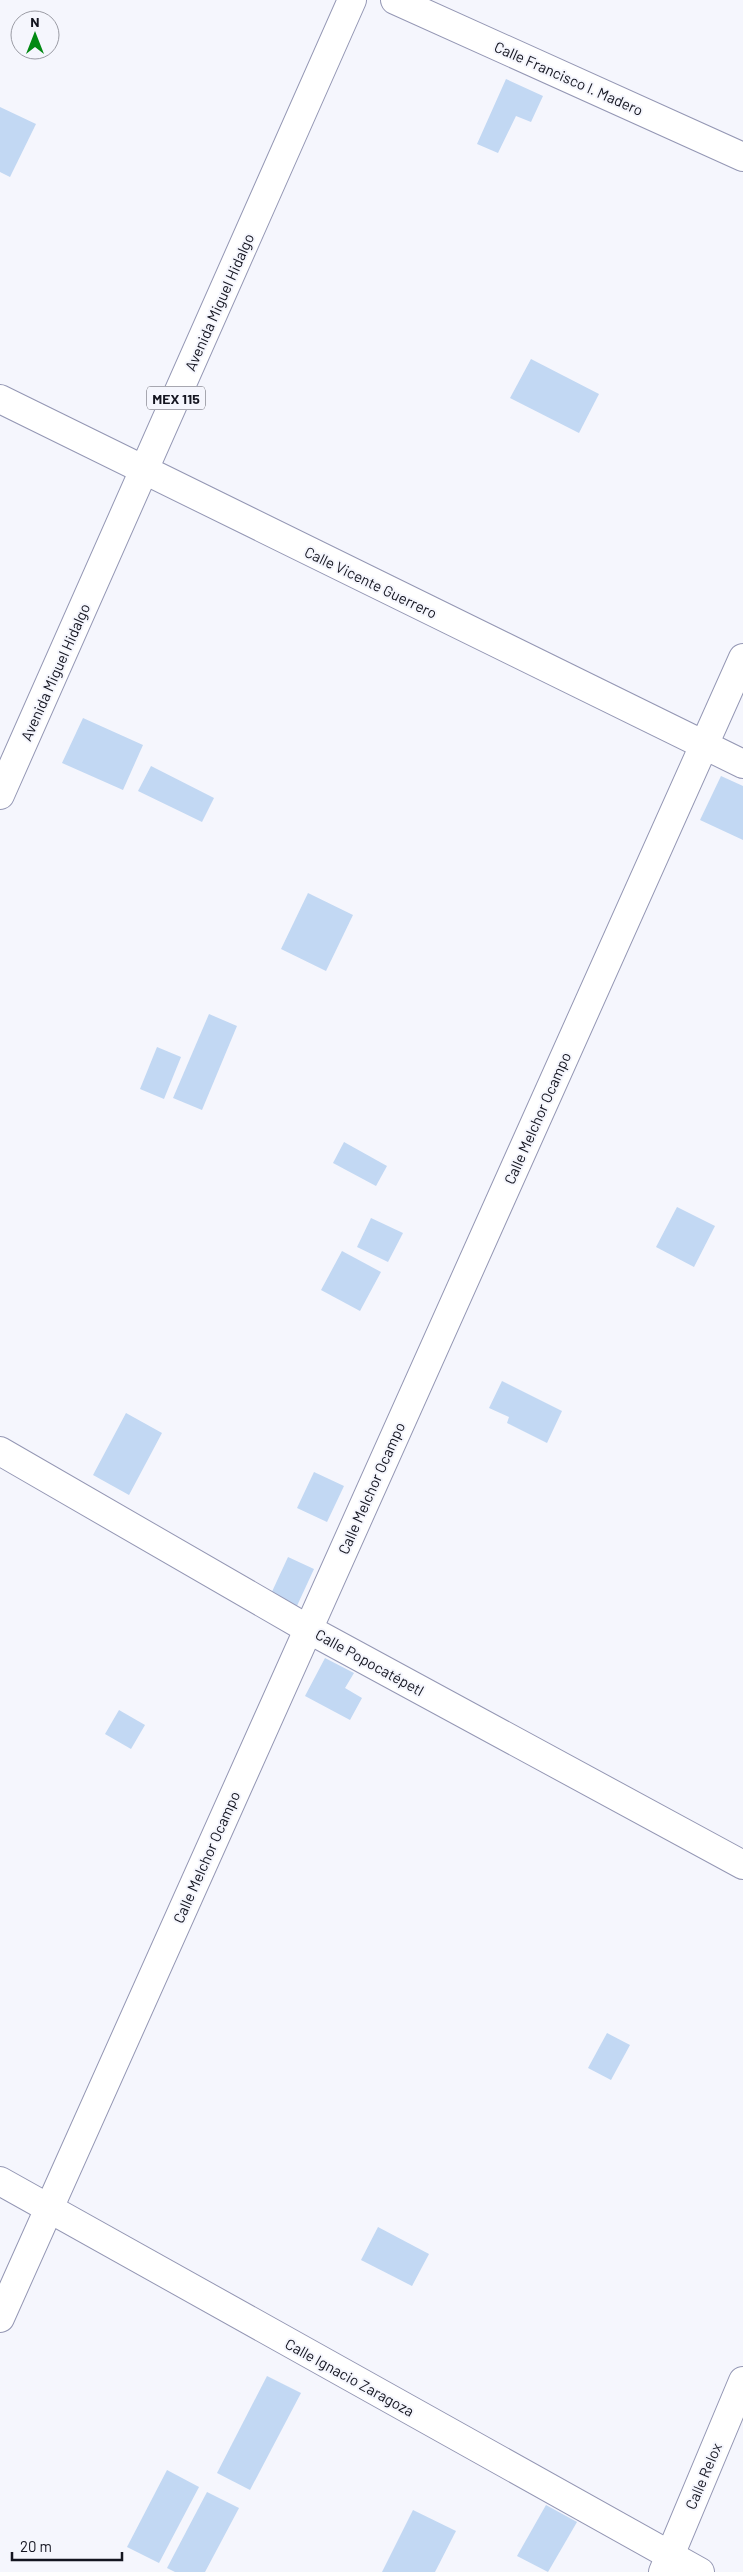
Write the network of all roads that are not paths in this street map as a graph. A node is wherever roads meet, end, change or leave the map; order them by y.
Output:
1 (352, 0) edge
2 (395, 0) edge
3 (743, 157) edge
4 (0, 399) edge
5 (144, 471) junction
6 (743, 658) edge
7 (704, 746) junction
8 (743, 764) edge
9 (0, 795) edge
10 (0, 1451) edge
11 (308, 1629) junction
12 (743, 1866) edge
13 (0, 2181) edge
14 (50, 2210) junction
15 (0, 2318) edge
16 (743, 2381) edge
17 (666, 2564) edge
18 (700, 2572) edge

1 - 5 street, Avenida Miguel Hidalgo / MEX 115
2 - 3 street, Calle Francisco I. Madero
4 - 5 street, Calle Vicente Guerrero
5 - 7 street, Calle Vicente Guerrero
5 - 9 street, Avenida Miguel Hidalgo / MEX 115
6 - 7 street, Calle Melchor Ocampo
7 - 8 street, Calle Vicente Guerrero
7 - 11 street, Calle Melchor Ocampo
10 - 11 street, Calle Popocatépetl
11 - 12 street, Calle Popocatépetl
11 - 14 street, Calle Melchor Ocampo
13 - 14 street, Calle Ignacio Zaragoza
14 - 15 street, Calle Melchor Ocampo
14 - 17 street, Calle Ignacio Zaragoza
16 - 17 street, Calle Relox
17 - 18 street, Calle Ignacio Zaragoza

